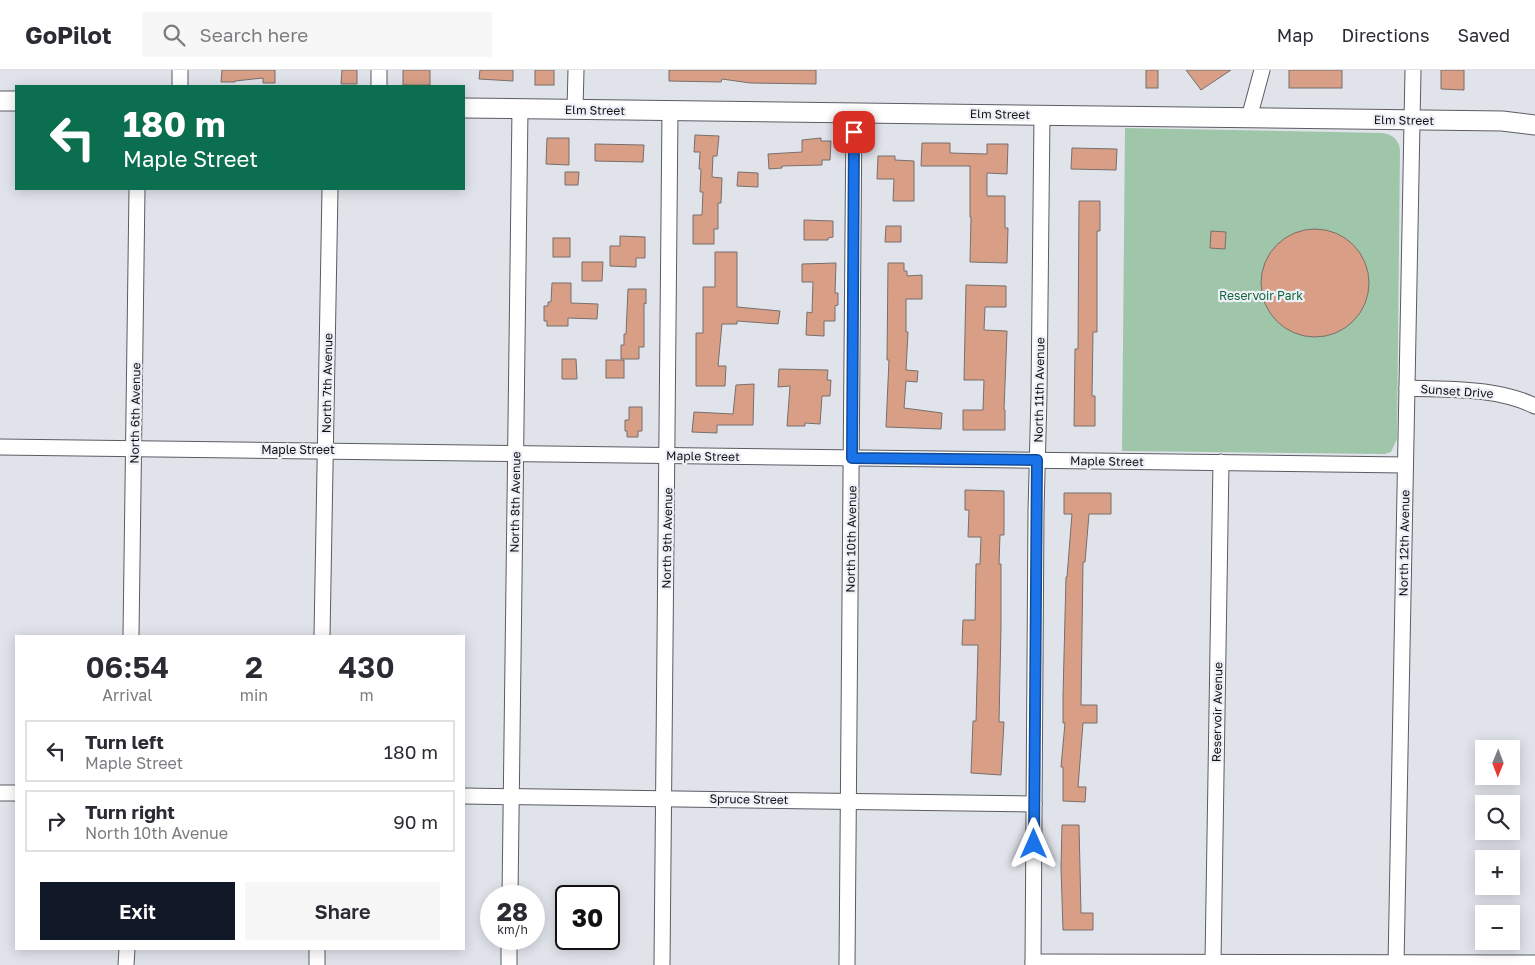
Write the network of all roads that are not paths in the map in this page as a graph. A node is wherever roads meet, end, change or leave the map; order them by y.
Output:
1 (180, 70) edge
2 (379, 70) edge
3 (576, 70) edge
4 (1262, 70) edge
5 (1413, 70) edge
6 (180, 85) edge
7 (379, 85) edge
8 (0, 101) edge
9 (15, 101) edge
10 (465, 108) edge
11 (520, 109) junction
12 (575, 110) junction
13 (670, 111) junction
14 (854, 113) junction
15 (1042, 115) junction
16 (1249, 118) junction
17 (1412, 120) junction
18 (1535, 125) edge
19 (137, 190) edge
20 (330, 190) edge
21 (1407, 388) junction
22 (1535, 406) edge
23 (0, 446) edge
24 (134, 448) junction
25 (326, 450) junction
26 (515, 452) junction
27 (668, 456) junction
28 (852, 458) junction
29 (1037, 460) junction
30 (1221, 462) junction
31 (1405, 465) junction
32 (131, 635) edge
33 (322, 635) edge
34 (0, 793) edge
35 (15, 793) edge
36 (465, 796) edge
37 (511, 796) junction
38 (664, 798) junction
39 (848, 801) junction
40 (1034, 804) junction
41 (510, 885) edge
42 (127, 950) edge
43 (318, 950) edge
44 (510, 950) edge
45 (1214, 962) junction
46 (1033, 963) edge
47 (1535, 963) edge
48 (1396, 964) edge
49 (126, 965) edge
50 (317, 965) edge
51 (509, 965) edge
52 (662, 965) edge
53 (847, 965) edge

1 - 6 street
2 - 7 street
3 - 12 street
4 - 16 street
5 - 17 street, North 12th Avenue
8 - 9 street
10 - 11 street, Elm Street
11 - 12 street, Elm Street
11 - 26 street, North 8th Avenue
12 - 13 street, Elm Street
13 - 14 street, Elm Street
13 - 27 street, North 9th Avenue
14 - 15 street, Elm Street
14 - 28 street, North 10th Avenue
15 - 16 street, Elm Street
15 - 29 street, North 11th Avenue
16 - 17 street, Elm Street
17 - 18 street, Elm Street
17 - 21 street, North 12th Avenue
19 - 24 street, North 6th Avenue
20 - 25 street, North 7th Avenue
21 - 22 street, Sunset Drive
21 - 31 street, North 12th Avenue
23 - 24 street, Maple Street
24 - 25 street, Maple Street
24 - 32 street, North 6th Avenue
25 - 26 street, Maple Street
25 - 33 street, North 7th Avenue
26 - 27 street, Maple Street
26 - 37 street, North 8th Avenue
27 - 28 street, Maple Street
27 - 38 street, North 9th Avenue
28 - 29 street, Maple Street
28 - 39 street, North 10th Avenue
29 - 30 street, Maple Street
29 - 40 street, North 11th Avenue
30 - 31 street, Maple Street
30 - 45 street, Reservoir Avenue
31 - 48 street, North 12th Avenue
34 - 35 street
36 - 37 street, Spruce Street
37 - 38 street, Spruce Street
37 - 41 street, North 8th Avenue
38 - 39 street, Spruce Street
38 - 52 street, North 9th Avenue
39 - 40 street, Spruce Street
39 - 53 street, North 10th Avenue
40 - 46 street, North 11th Avenue
42 - 49 street
43 - 50 street
44 - 51 street
45 - 46 street
45 - 48 street
47 - 48 street

